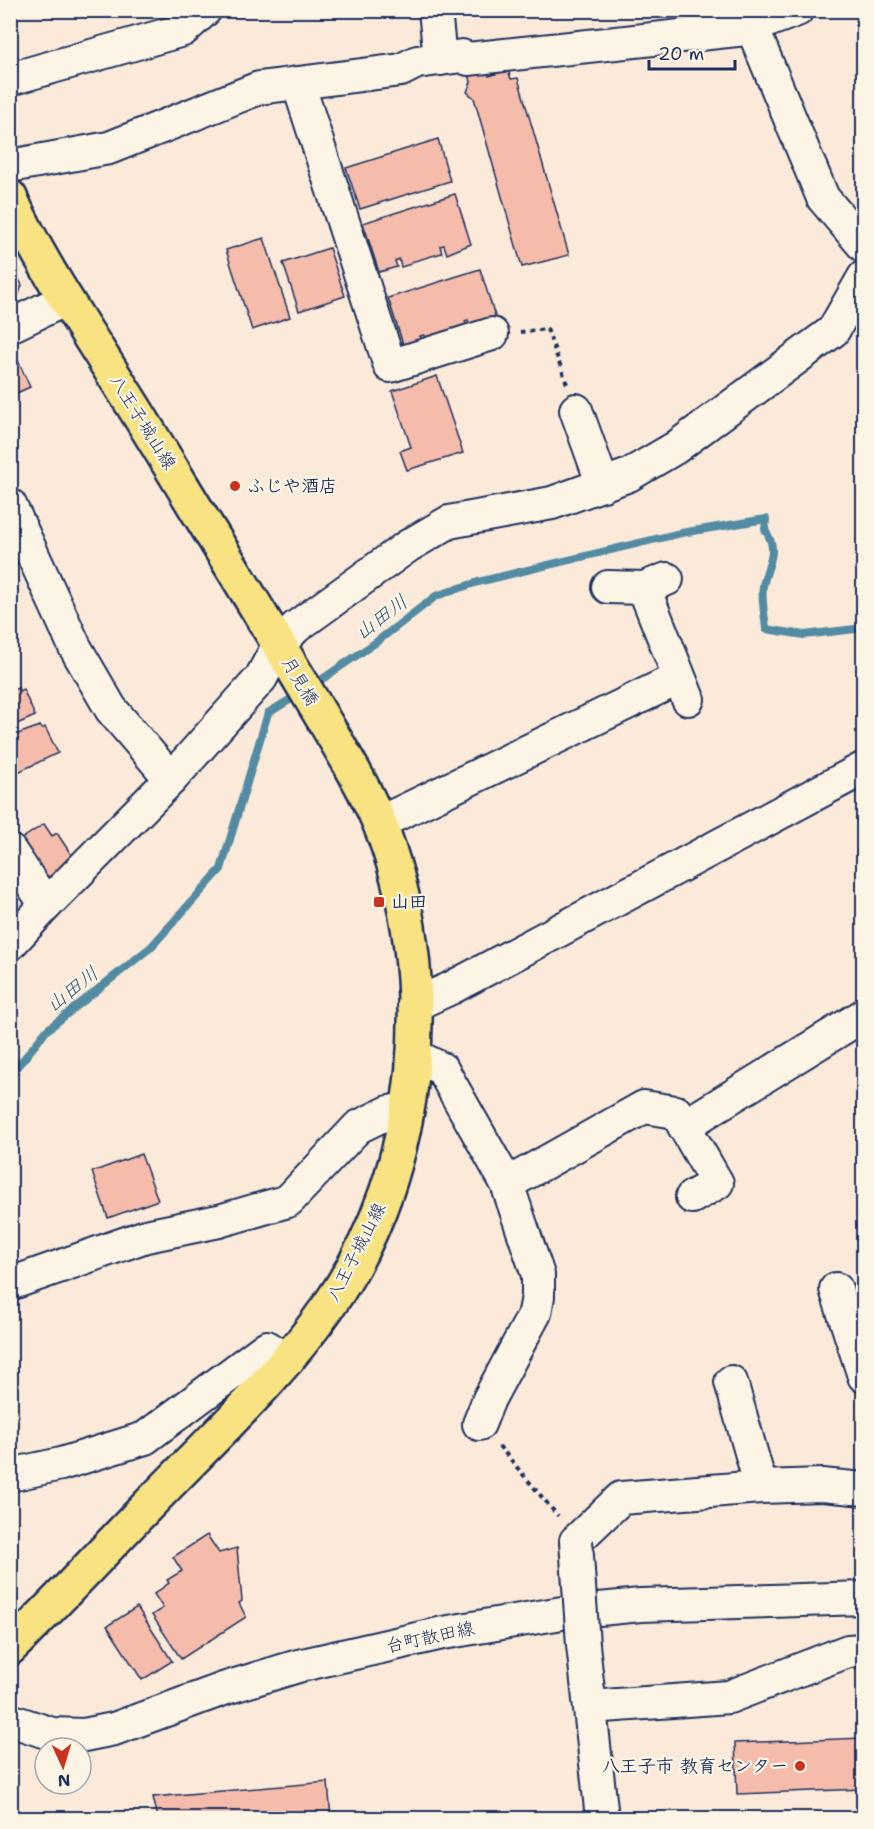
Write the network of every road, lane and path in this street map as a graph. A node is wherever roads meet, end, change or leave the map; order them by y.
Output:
1 (205, 10) edge
2 (435, 10) edge
3 (797, 10) edge
4 (752, 27) junction
5 (440, 59) junction
6 (10, 79) edge
7 (298, 83) junction
8 (10, 166) edge
9 (10, 196) edge
10 (864, 246) edge
11 (864, 277) edge
12 (66, 299) junction
13 (10, 326) edge
14 (492, 334) joint
15 (576, 410) joint
16 (603, 485) junction
17 (10, 505) edge
18 (608, 587) dead end
19 (279, 644) junction
20 (322, 717) joint
21 (864, 768) edge
22 (171, 779) junction
23 (379, 823) junction
24 (10, 851) edge
25 (46, 905) junction
26 (10, 944) edge
27 (414, 1005) junction
28 (864, 1015) edge
29 (414, 1054) junction
30 (407, 1108) junction
31 (684, 1126) junction
32 (507, 1184) junction
33 (692, 1197) dead end
34 (10, 1284) edge
35 (836, 1289) dead end
36 (854, 1316) edge
37 (288, 1360) junction
38 (864, 1376) edge
39 (731, 1382) dead end
40 (479, 1424) joint
41 (10, 1475) edge
42 (760, 1487) junction
43 (864, 1489) edge
44 (576, 1541) junction
45 (864, 1598) edge
46 (10, 1648) edge
47 (864, 1650) edge
48 (590, 1707) junction
49 (10, 1720) edge
50 (602, 1818) edge

1 - 6 street
2 - 5 street
3 - 4 street
4 - 5 street
4 - 10 street
5 - 7 street
7 - 8 street
7 - 14 street
9 - 12 main road, 八王子城山線
11 - 16 street
12 - 13 street
12 - 19 main road, 八王子城山線
14 - 15 path
15 - 16 street
16 - 19 street
17 - 22 street
18 - 23 street
19 - 20 main road, 月見橋
19 - 22 street
20 - 23 main road, 八王子城山線
21 - 27 street
22 - 25 street
23 - 27 main road, 八王子城山線
24 - 25 street
25 - 26 street
27 - 29 main road, 八王子城山線
28 - 31 street
29 - 30 main road, 八王子城山線
29 - 32 street
30 - 34 street
30 - 37 main road, 八王子城山線
31 - 32 street
31 - 33 street
32 - 40 street
35 - 36 street
36 - 38 street
37 - 41 street
37 - 46 main road, 八王子城山線
39 - 42 street
40 - 44 path
42 - 43 street
42 - 44 street
44 - 48 street, bridge
45 - 49 street, 台町散田線
47 - 48 street
48 - 50 street

